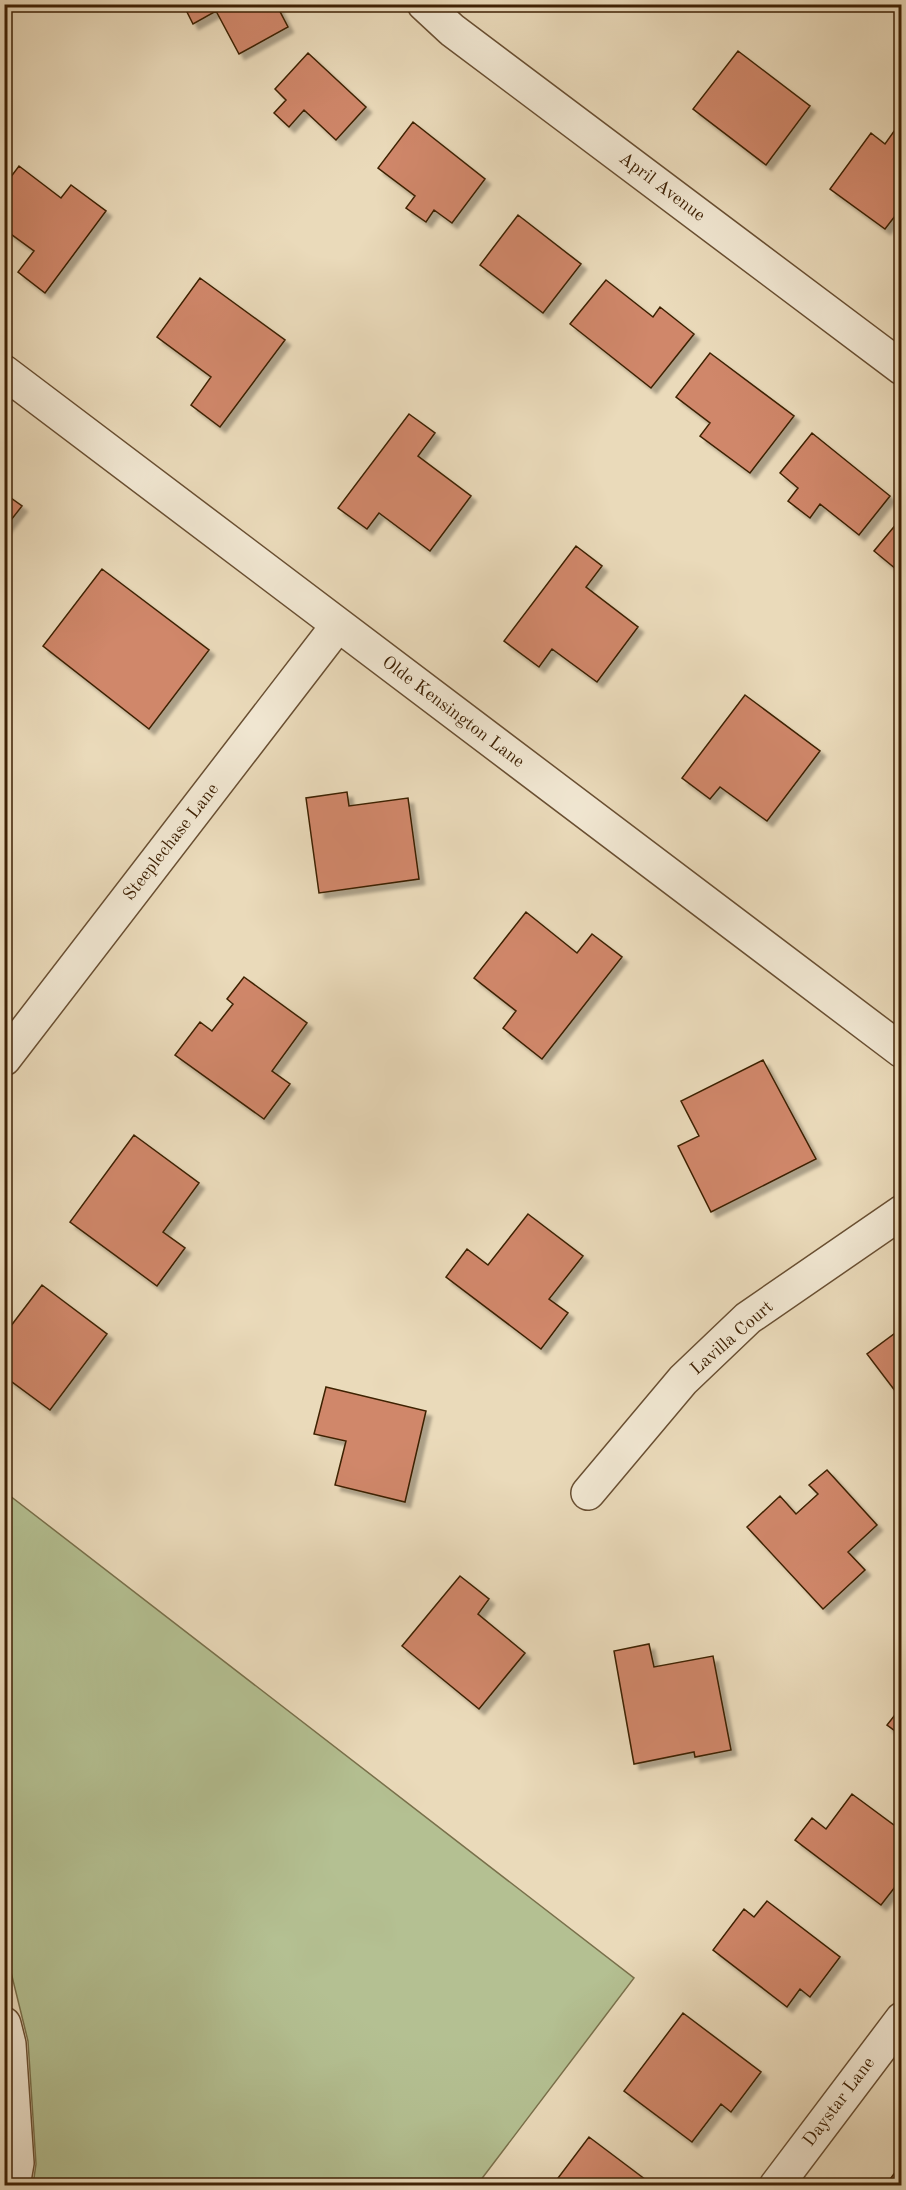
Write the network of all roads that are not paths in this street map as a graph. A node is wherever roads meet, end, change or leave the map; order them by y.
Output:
1 (424, 4) edge
2 (899, 361) edge
3 (4, 372) edge
4 (338, 625) junction
5 (902, 1051) edge
6 (4, 1059) edge
7 (902, 1212) edge
8 (588, 1493) dead end
9 (902, 2019) edge
10 (4, 2024) edge
11 (13, 2186) edge
12 (777, 2186) edge

1 - 2 street, April Avenue
3 - 4 street, Olde Kensington Lane
4 - 5 street, Olde Kensington Lane
4 - 6 street, Steeplechase Lane
7 - 8 street, Lavilla Court
9 - 12 street, Daystar Lane
10 - 11 street

